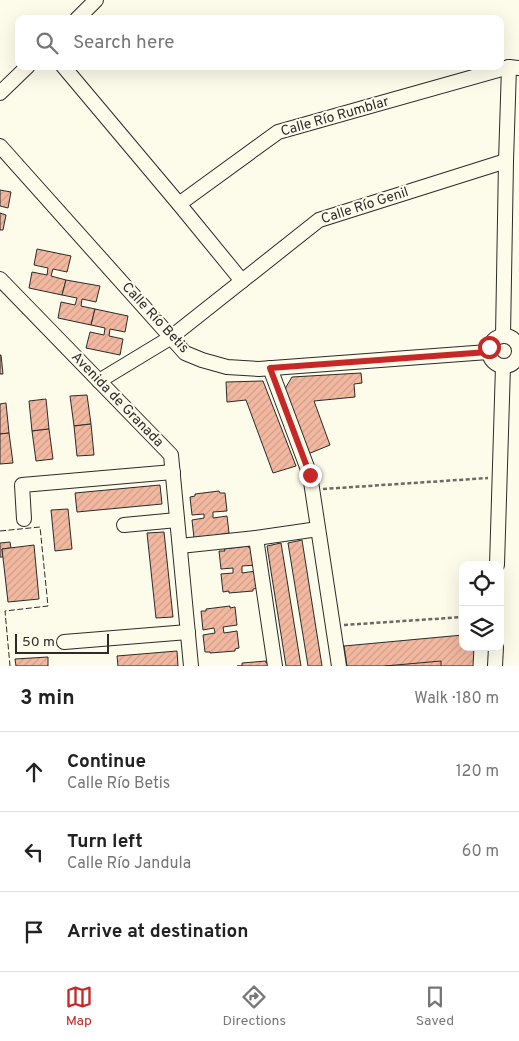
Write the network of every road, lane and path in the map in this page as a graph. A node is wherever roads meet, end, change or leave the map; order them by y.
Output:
1 (96, 0) edge
2 (81, 15) edge
3 (514, 67) edge
4 (24, 70) edge
5 (66, 70) edge
6 (503, 70) edge
7 (0, 93) edge
8 (0, 146) edge
9 (506, 161) junction
10 (179, 204) junction
11 (0, 279) edge
12 (242, 281) junction
13 (503, 336) junction
14 (170, 338) junction
15 (519, 350) edge
16 (488, 352) junction
17 (503, 366) junction
18 (270, 368) junction
19 (99, 381) junction
20 (173, 472) junction
21 (499, 477) junction
22 (312, 489) junction
23 (24, 519) dead end
24 (177, 520) junction
25 (124, 525) dead end
26 (318, 530) junction
27 (256, 538) junction
28 (180, 546) junction
29 (497, 561) edge
30 (459, 617) edge
31 (333, 626) junction
32 (188, 632) junction
33 (64, 642) dead end
34 (496, 651) edge
35 (191, 666) edge
36 (275, 666) edge
37 (339, 666) edge
38 (495, 666) edge

1 - 2 street
3 - 9 street
4 - 7 street
5 - 10 street
6 - 10 street, Calle Río Rumblar
8 - 14 street, Calle Río Betis
9 - 12 street, Calle Río Genil
9 - 13 street
10 - 12 street
11 - 19 street, Avenida de Granada
12 - 14 street, Calle Río Genil
13 - 15 street
13 - 16 street
14 - 18 street, Calle Río Betis
14 - 19 street, Calle Río Genil
15 - 17 street
16 - 17 street
16 - 18 street, Calle Río Betis
17 - 21 street
18 - 22 street
19 - 20 street, Avenida de Granada
20 - 23 street
20 - 24 street, Avenida de Granada
21 - 22 path
21 - 29 street
22 - 26 street
24 - 25 street
24 - 28 street, Avenida de Granada
26 - 27 street
26 - 31 street
27 - 28 street
27 - 36 street
28 - 32 street, Avenida de Granada
30 - 31 path
31 - 37 street
32 - 33 street
32 - 35 street, Avenida de Granada
34 - 38 street

